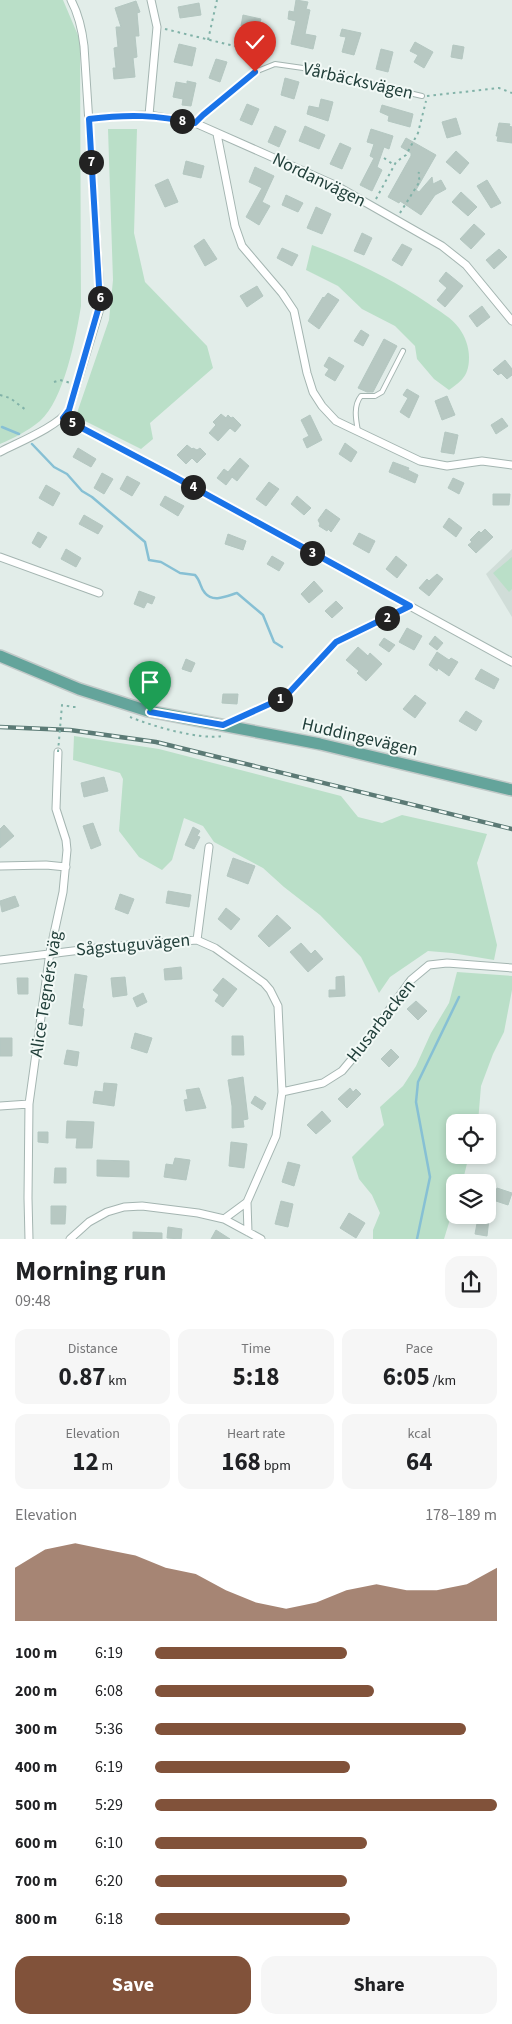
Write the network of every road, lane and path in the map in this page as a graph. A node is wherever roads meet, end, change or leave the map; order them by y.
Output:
1 (71, 0) edge
2 (151, 0) edge
3 (217, 0) edge
4 (157, 27) junction
5 (208, 40) junction
6 (263, 53) dead end
7 (512, 92) edge
8 (425, 96) junction
9 (149, 115) junction
10 (89, 119) junction
11 (195, 123) junction
12 (217, 134) junction
13 (384, 158) dead end
14 (394, 165) junction
15 (419, 172) dead end
16 (372, 206) junction
17 (396, 219) junction
18 (512, 321) edge
19 (404, 351) dead end
20 (54, 382) dead end
21 (77, 384) junction
22 (0, 395) edge
23 (26, 410) dead end
24 (63, 418) junction
25 (358, 431) junction
26 (0, 452) edge
27 (512, 465) edge
28 (0, 557) edge
29 (99, 593) dead end
30 (410, 606) junction
31 (0, 656) edge
32 (512, 662) edge
33 (77, 704) dead end
34 (223, 725) junction
35 (58, 752) joint
36 (512, 790) edge
37 (209, 847) dead end
38 (0, 866) edge
39 (66, 867) junction
40 (197, 940) junction
41 (50, 952) junction
42 (0, 960) edge
43 (512, 968) edge
44 (282, 1092) junction
45 (29, 1104) junction
46 (0, 1106) edge
47 (247, 1202) junction
48 (224, 1219) junction
49 (248, 1232) junction
50 (29, 1239) edge
51 (70, 1239) edge
52 (261, 1239) edge

1 - 10 street
2 - 4 street
3 - 5 path
4 - 5 path
4 - 9 street
5 - 6 path
7 - 8 path
8 - 11 lane, Vårbäcksvägen
8 - 14 path
9 - 10 street, Nordanvägen
9 - 11 street, Nordanvägen
10 - 21 street
11 - 12 street, Nordanvägen
12 - 16 street, Nordanvägen
12 - 25 street
13 - 14 path
14 - 16 path
15 - 17 path
16 - 17 street, Nordanvägen
17 - 18 street, Nordanvägen
19 - 25 lane
20 - 21 path
21 - 24 street
22 - 23 path
24 - 26 street
24 - 30 street
25 - 27 street
28 - 29 street
30 - 32 street
30 - 34 street
31 - 34 main road, Huddingevägen
33 - 35 path, bridge
34 - 36 main road, Huddingevägen
35 - 39 street, Alice Tegnérs väg
37 - 40 street
38 - 39 street
39 - 41 street, Alice Tegnérs väg
40 - 41 street, Sågstuguvägen
40 - 44 street, Sågstuguvägen
41 - 42 street, Sågstuguvägen
41 - 45 street, Alice Tegnérs väg
43 - 44 street, Husarbacken
44 - 47 street, Sågstuguvägen
45 - 46 street
45 - 50 street, Alice Tegnérs väg
47 - 48 street, Sågstuguvägen
47 - 49 street, Sågstuguvägen
48 - 49 street
48 - 51 street
49 - 52 street

